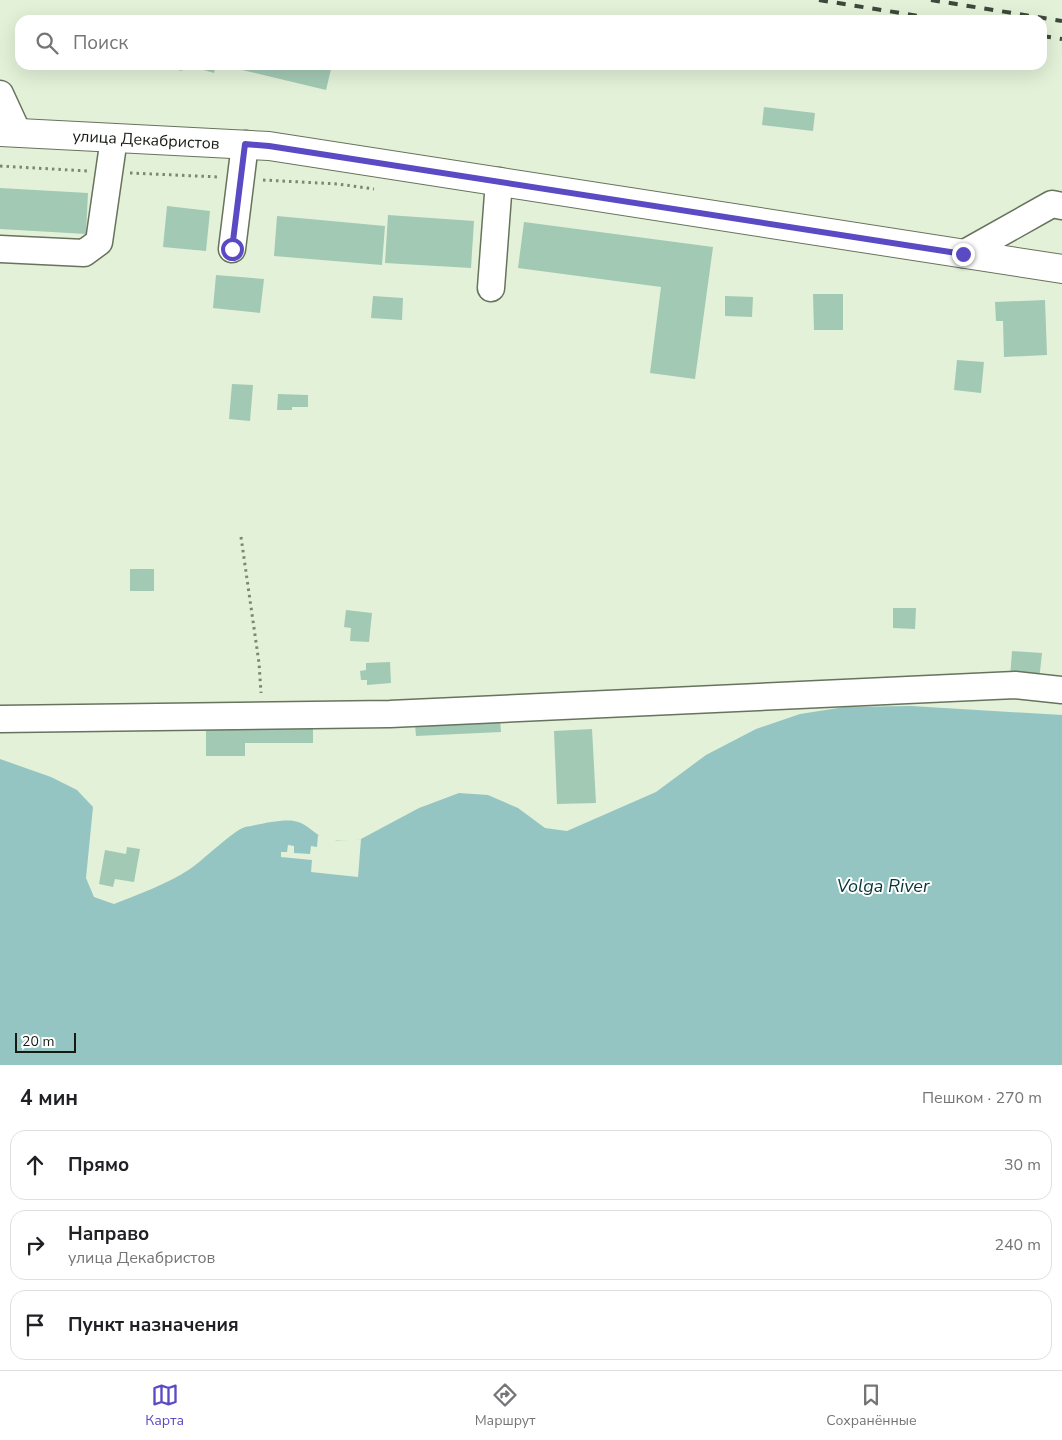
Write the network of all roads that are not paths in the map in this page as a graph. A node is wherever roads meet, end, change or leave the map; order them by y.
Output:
1 (0, 94) edge
2 (9, 133) edge
3 (114, 138) junction
4 (245, 144) junction
5 (499, 181) junction
6 (1062, 206) edge
7 (0, 249) edge
8 (232, 249) dead end
9 (963, 254) junction
10 (1062, 269) edge
11 (492, 288) dead end
12 (1062, 690) edge
13 (0, 719) edge

1 - 2 street
2 - 3 main road, улица Декабристов
3 - 4 main road, улица Декабристов
3 - 7 street
4 - 5 main road, улица Декабристов
4 - 8 street
5 - 9 main road, улица Декабристов
5 - 11 street
6 - 9 street
9 - 10 main road, улица Декабристов
12 - 13 street

